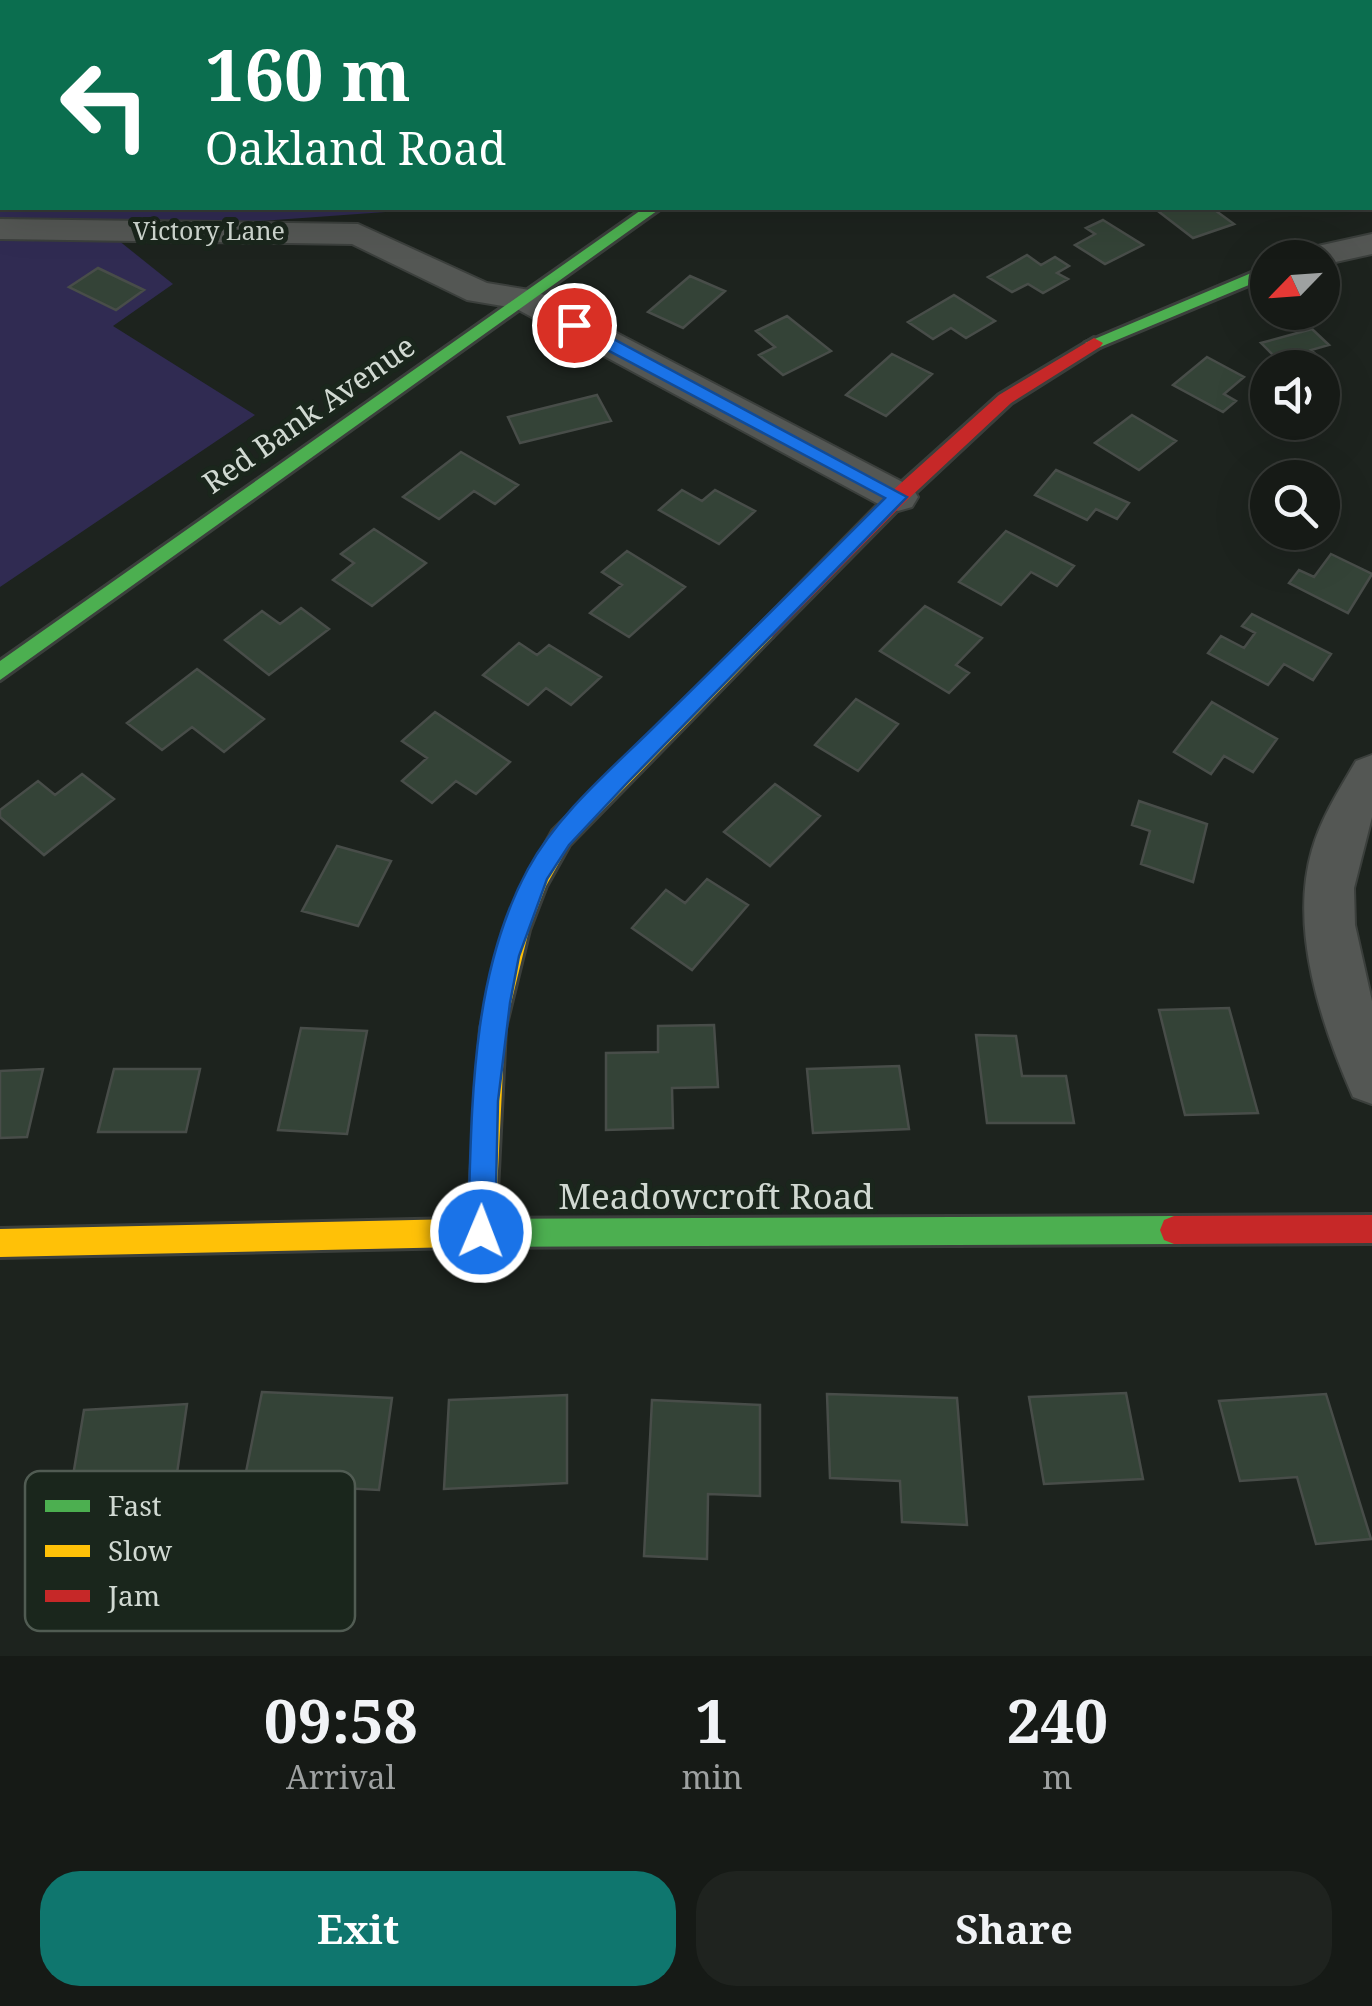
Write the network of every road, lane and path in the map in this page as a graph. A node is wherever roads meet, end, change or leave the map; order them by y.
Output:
1 (649, 210) edge
2 (0, 229) edge
3 (1372, 244) edge
4 (1340, 251) edge
5 (1250, 277) edge
6 (524, 298) junction
7 (898, 497) junction
8 (0, 672) edge
9 (1372, 774) edge
10 (1372, 1079) edge
11 (1372, 1229) edge
12 (481, 1232) junction
13 (0, 1243) edge

1 - 6 street, Red Bank Avenue
2 - 6 street, Victory Lane
3 - 4 street
5 - 7 street
6 - 7 street, Victory Lane
6 - 8 street, Red Bank Avenue
7 - 12 street
9 - 10 street
11 - 12 street, Meadowcroft Road
12 - 13 street, Meadowcroft Road

